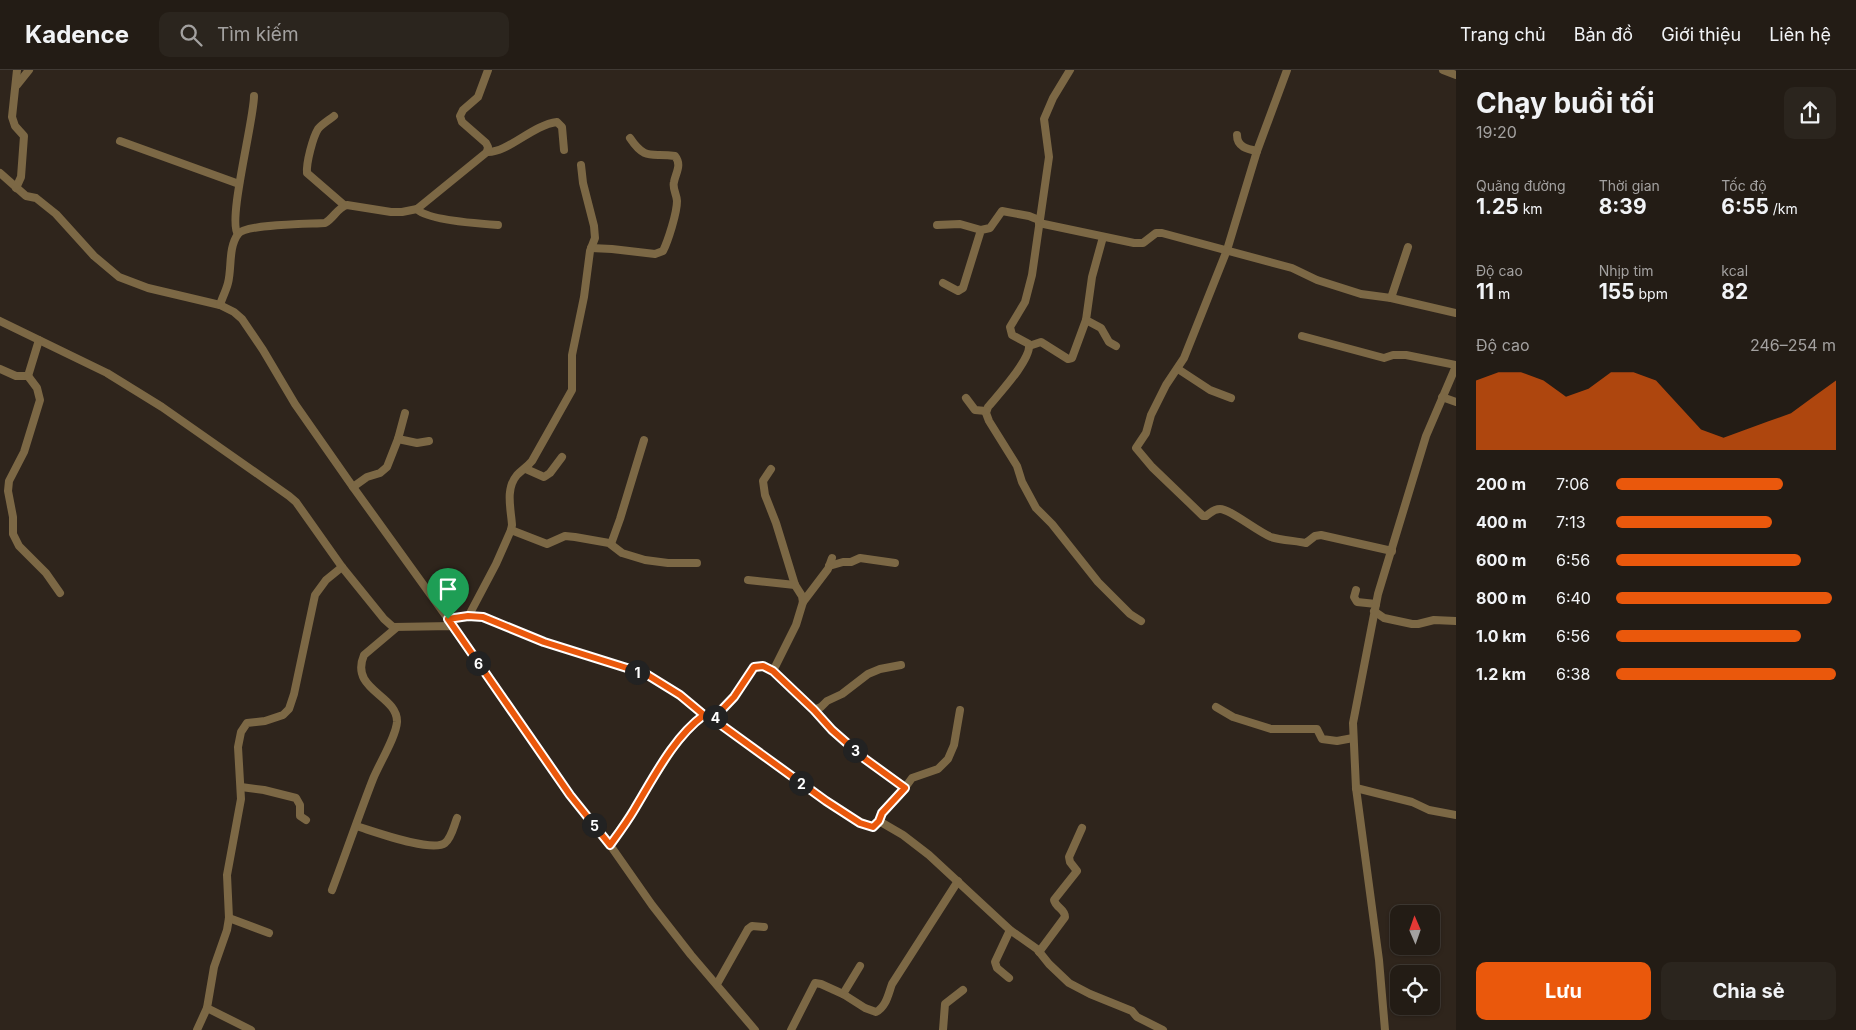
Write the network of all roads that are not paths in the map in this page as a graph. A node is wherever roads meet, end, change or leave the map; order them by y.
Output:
1 (17, 70) edge
2 (29, 70) edge
3 (488, 70) edge
4 (1070, 70) edge
5 (1286, 70) edge
6 (1443, 70) edge
7 (1456, 75) edge
8 (16, 85) junction
9 (254, 96) dead end
10 (334, 116) dead end
11 (1237, 135) dead end
12 (630, 138) dead end
13 (120, 141) dead end
14 (564, 150) dead end
15 (1258, 151) junction
16 (488, 152) junction
17 (580, 166) dead end
18 (0, 173) edge
19 (239, 184) junction
20 (16, 188) junction
21 (344, 206) junction
22 (417, 209) junction
23 (1039, 222) junction
24 (498, 225) dead end
25 (937, 225) dead end
26 (981, 230) junction
27 (238, 234) junction
28 (1103, 237) junction
29 (1408, 247) dead end
30 (591, 248) junction
31 (1227, 250) junction
32 (943, 283) dead end
33 (1391, 298) junction
34 (220, 305) junction
35 (1456, 313) edge
36 (1086, 320) junction
37 (0, 321) edge
38 (1302, 336) dead end
39 (40, 340) junction
40 (1029, 346) junction
41 (1116, 346) dead end
42 (1456, 366) edge
43 (0, 369) edge
44 (1178, 369) junction
45 (28, 376) junction
46 (1442, 397) junction
47 (966, 398) dead end
48 (1232, 398) dead end
49 (1456, 402) edge
50 (986, 411) junction
51 (405, 413) dead end
52 (398, 439) junction
53 (644, 440) dead end
54 (429, 441) dead end
55 (562, 457) dead end
56 (526, 469) junction
57 (770, 469) dead end
58 (352, 487) junction
59 (511, 530) junction
60 (610, 544) junction
61 (1392, 551) junction
62 (697, 563) dead end
63 (895, 563) dead end
64 (342, 568) junction
65 (748, 580) dead end
66 (795, 585) junction
67 (1356, 590) dead end
68 (60, 593) dead end
69 (804, 602) junction
70 (1375, 607) junction
71 (468, 616) junction
72 (1141, 621) dead end
73 (1456, 621) edge
74 (450, 622) junction
75 (396, 628) junction
76 (901, 665) dead end
77 (773, 671) junction
78 (1216, 707) dead end
79 (814, 710) junction
80 (960, 710) dead end
81 (704, 715) junction
82 (713, 719) junction
83 (1353, 738) junction
84 (240, 788) junction
85 (905, 788) junction
86 (1356, 788) junction
87 (1456, 815) edge
88 (457, 818) dead end
89 (306, 820) dead end
90 (879, 821) junction
91 (356, 826) junction
92 (1082, 828) dead end
93 (610, 845) junction
94 (958, 881) junction
95 (332, 890) dead end
96 (229, 918) junction
97 (764, 926) dead end
98 (1010, 930) junction
99 (269, 933) dead end
100 (1040, 952) junction
101 (860, 966) dead end
102 (1009, 978) dead end
103 (717, 984) junction
104 (963, 990) dead end
105 (844, 994) junction
106 (207, 1008) junction
107 (197, 1030) edge
108 (251, 1030) edge
109 (755, 1030) edge
110 (791, 1030) edge
111 (943, 1030) edge
112 (1163, 1030) edge
113 (1385, 1030) edge

1 - 8 street
2 - 8 street
3 - 16 street
4 - 23 street
5 - 15 street
6 - 7 street
8 - 20 street
9 - 19 street
10 - 21 street
11 - 15 street
12 - 30 street
13 - 19 street
14 - 16 street
15 - 31 street
16 - 22 street
17 - 30 street
18 - 20 street
19 - 27 street
20 - 34 street
21 - 22 street
21 - 27 street
22 - 24 street
23 - 26 street
23 - 28 street
23 - 40 street
25 - 26 street
26 - 32 street
27 - 34 street
28 - 31 street
28 - 36 street
29 - 33 street
30 - 56 street
31 - 33 street
31 - 44 street
33 - 35 street
34 - 58 street
36 - 40 street
36 - 41 street
37 - 39 street
38 - 42 street
39 - 45 street
39 - 64 street
40 - 50 street
42 - 46 street
43 - 45 street
44 - 48 street
44 - 61 street
45 - 68 street
46 - 49 street
46 - 61 street
47 - 50 street
50 - 72 street
51 - 52 street
52 - 54 street
52 - 58 street
53 - 60 street
55 - 56 street
56 - 59 street
57 - 66 street
58 - 74 street
59 - 60 street
59 - 71 street
60 - 62 street
61 - 70 street
63 - 69 street
64 - 75 street
64 - 84 street
65 - 66 street
66 - 69 street
67 - 70 street
69 - 77 street
70 - 73 street
70 - 83 street
71 - 74 street
71 - 81 street
74 - 75 street
74 - 93 street
75 - 91 street
76 - 79 street
77 - 79 street
77 - 82 street
78 - 83 street
79 - 85 street
80 - 85 street
81 - 82 street
81 - 93 street
82 - 90 street
83 - 86 street
84 - 89 street
84 - 96 street
85 - 90 street
86 - 87 street
86 - 113 street
88 - 91 street
90 - 94 street
91 - 95 street
92 - 100 street
93 - 103 street
94 - 98 street
94 - 105 street
96 - 99 street
96 - 106 street
97 - 103 street
98 - 100 street
98 - 102 street
100 - 112 street
101 - 105 street
103 - 109 street
104 - 111 street
105 - 110 street
106 - 107 street
106 - 108 street

